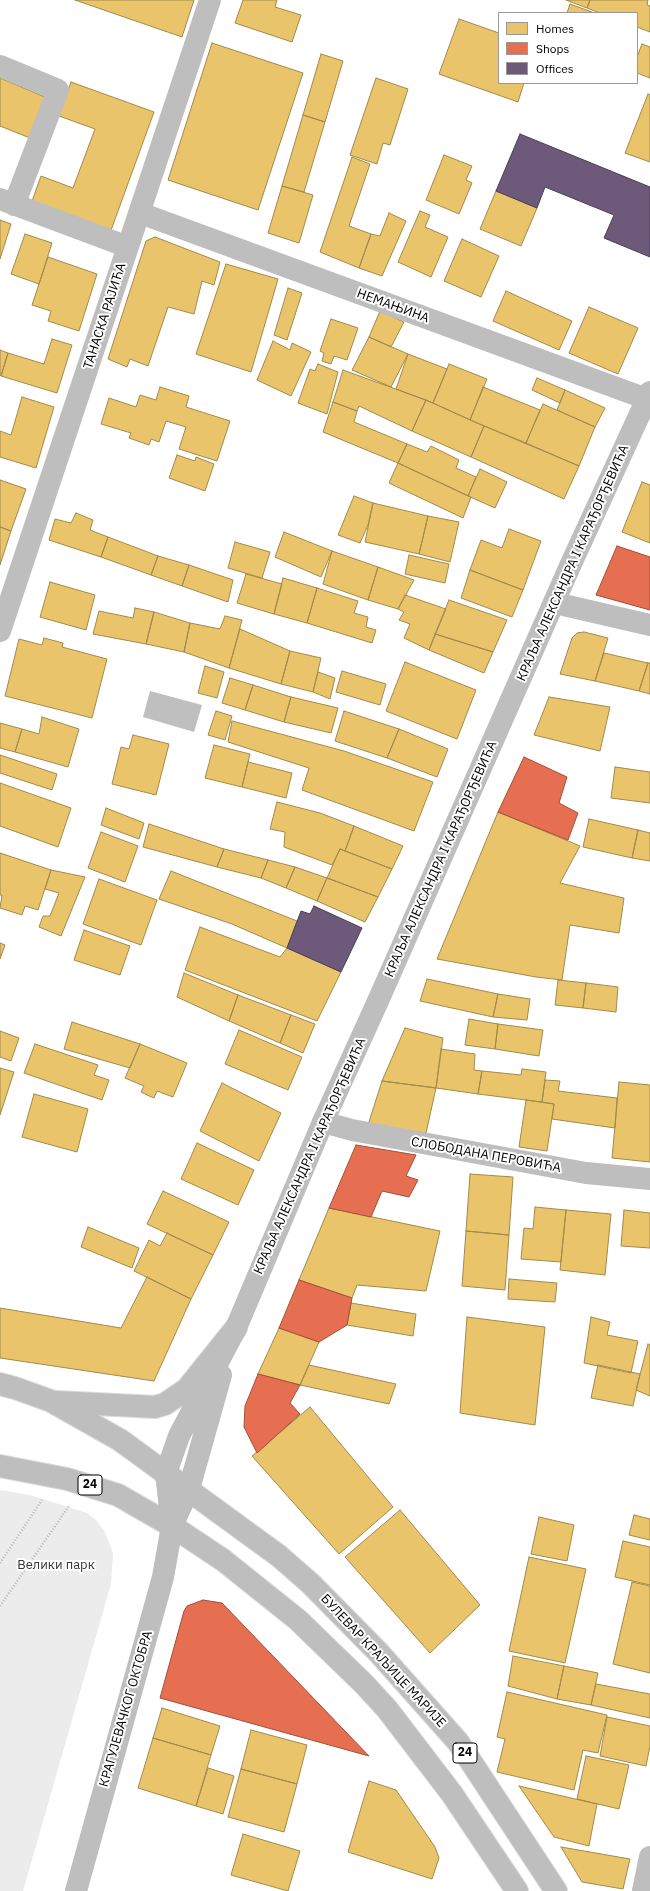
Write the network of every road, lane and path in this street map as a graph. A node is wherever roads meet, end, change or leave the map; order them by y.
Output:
1 (210, 0) edge
2 (0, 66) edge
3 (7, 202) edge
4 (140, 213) junction
5 (128, 247) junction
6 (648, 396) edge
7 (555, 603) junction
8 (650, 625) edge
9 (0, 631) edge
10 (323, 1122) junction
11 (650, 1179) edge
12 (236, 1328) junction
13 (0, 1384) edge
14 (51, 1401) junction
15 (0, 1466) edge
16 (166, 1473) junction
17 (189, 1489) junction
18 (45, 1496) dead end
19 (70, 1503) dead end
20 (172, 1526) junction
21 (0, 1563) edge
22 (0, 1606) edge
23 (650, 1857) edge
24 (76, 1891) edge
25 (517, 1891) edge
26 (556, 1891) edge
27 (643, 1891) edge

1 - 4 street, ТАНАСКА РАЈИЋА
2 - 3 street
3 - 5 street
4 - 5 street, ТАНАСКА РАЈИЋА
4 - 6 street, НЕМАЊИНА
5 - 9 street, ТАНАСКА РАЈИЋА
6 - 7 street, КРАЉА АЛЕКСАНДРА I КАРАЂОРЂЕВИЋА
7 - 8 street
7 - 10 street, КРАЉА АЛЕКСАНДРА I КАРАЂОРЂЕВИЋА
10 - 11 street, СЛОБОДАНА ПЕРОВИЋА
10 - 12 street, КРАЉА АЛЕКСАНДРА I КАРАЂОРЂЕВИЋА
12 - 14 street
12 - 16 street, КРАЉА АЛЕКСАНДРА I КАРАЂОРЂЕВИЋА
12 - 17 street, КРАЉА АЛЕКСАНДРА I КАРАЂОРЂЕВИЋА
13 - 14 street, 24
14 - 16 street, 24
15 - 20 street, 24
16 - 17 street, БУЛЕВАР КРАЉИЦЕ МАРИЈЕ / 24
16 - 20 street
17 - 20 street, КРАЉА АЛЕКСАНДРА I КАРАЂОРЂЕВИЋА
17 - 26 street, БУЛЕВАР КРАЉИЦЕ МАРИЈЕ / 24
18 - 21 path
19 - 22 path
20 - 24 street, КРАГУЈЕВАЧКОГ ОКТОБРА
20 - 25 street, 24
23 - 27 street

